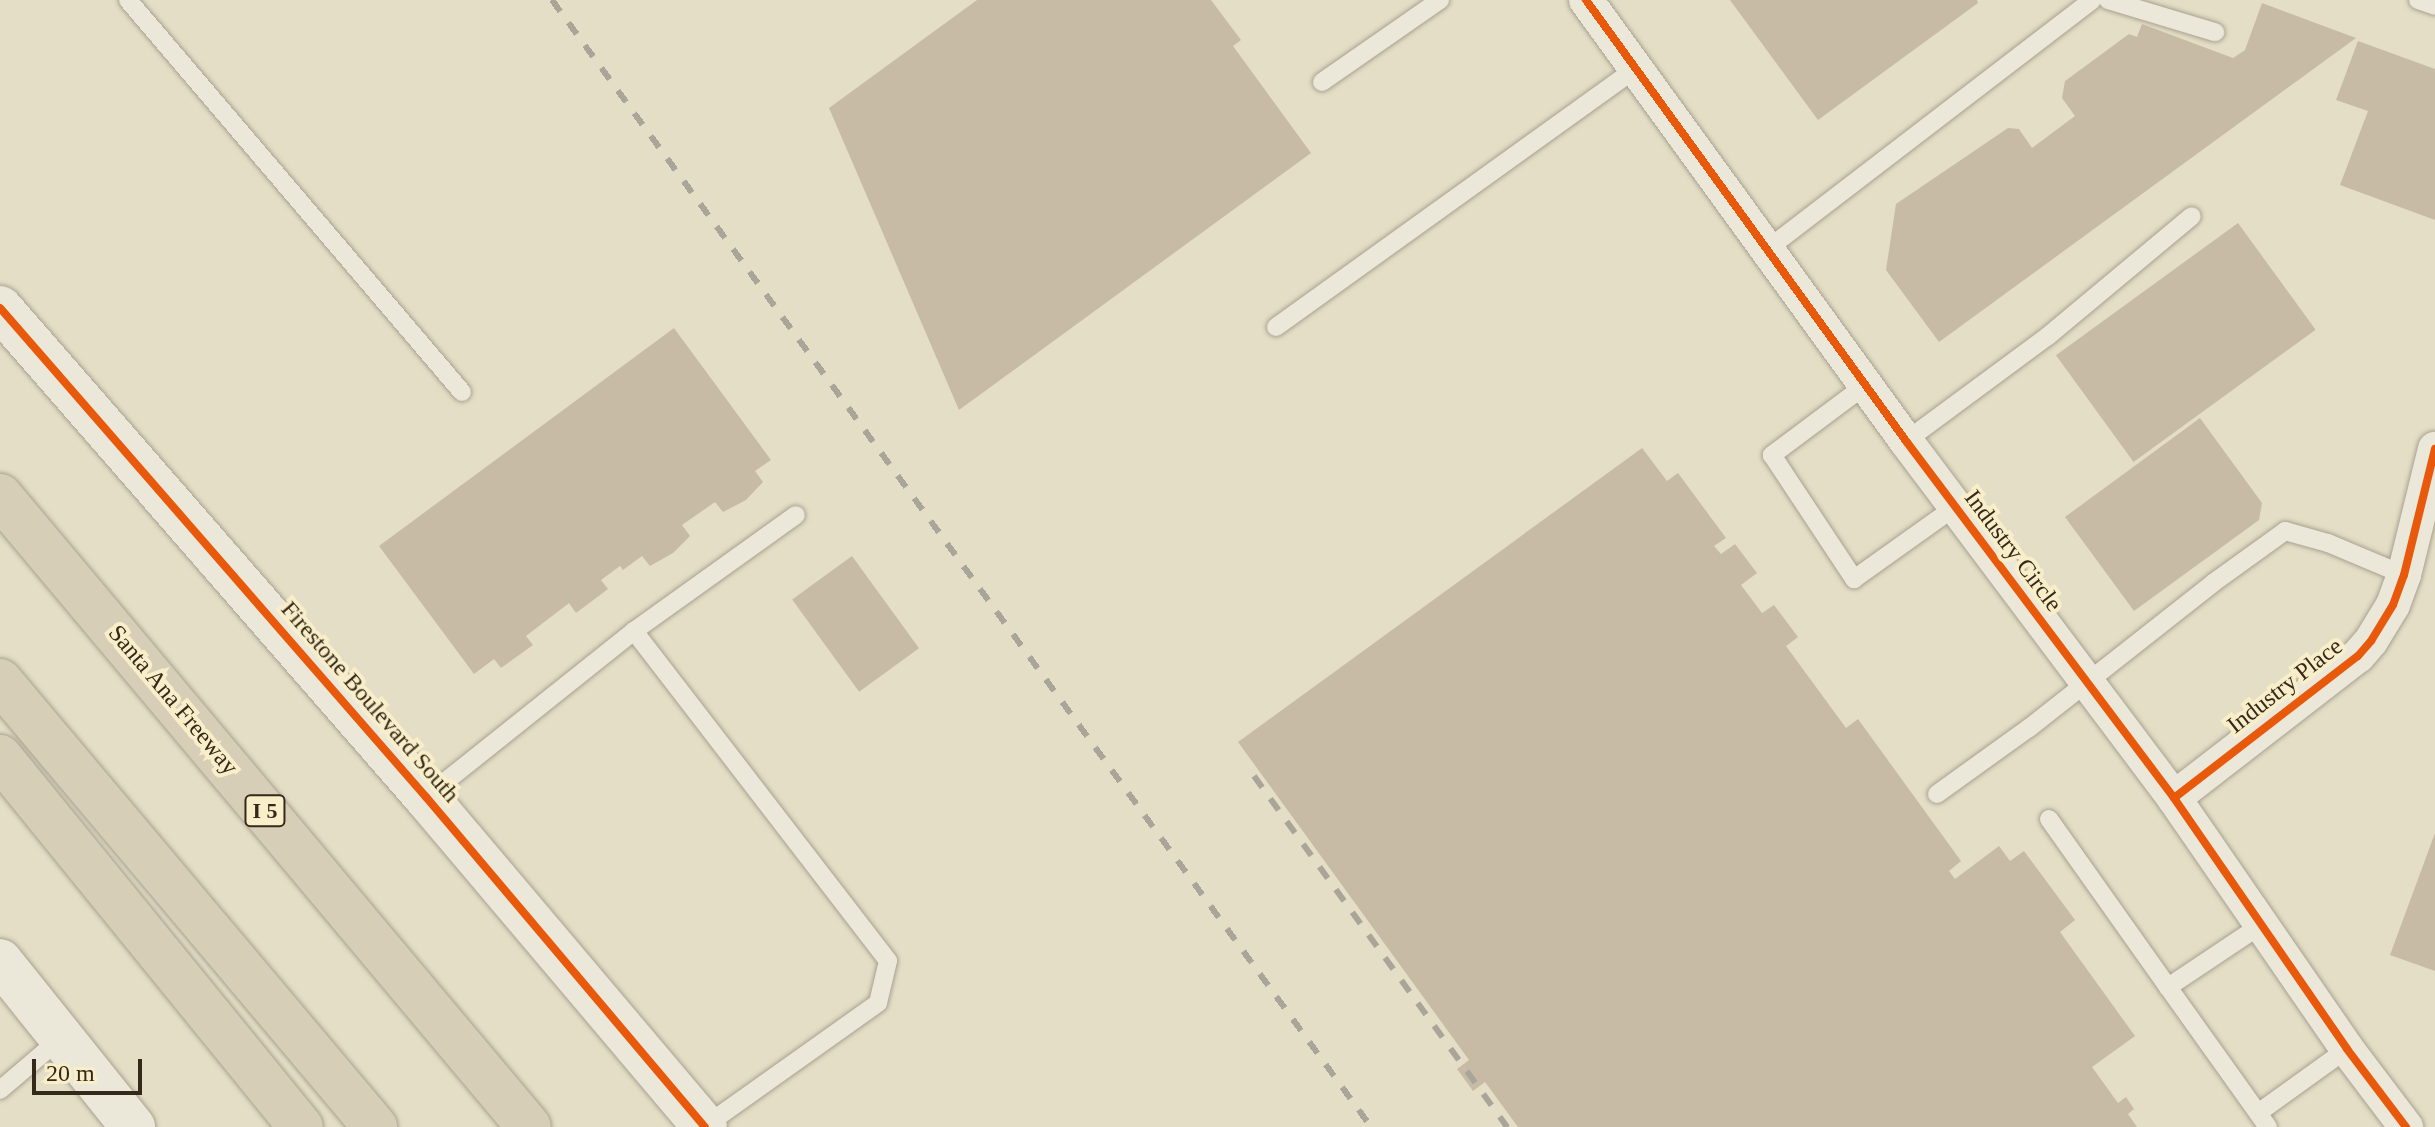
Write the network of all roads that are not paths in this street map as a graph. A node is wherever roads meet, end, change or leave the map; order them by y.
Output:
1 (128, 0) edge
2 (1440, 0) edge
3 (1586, 0) edge
4 (2092, 0) edge
5 (2108, 0) edge
6 (2418, 0) edge
7 (2435, 6) edge
8 (2215, 32) dead end
9 (1635, 69) junction
10 (1322, 82) dead end
11 (2192, 216) dead end
12 (1769, 248) junction
13 (0, 308) edge
14 (1276, 327) dead end
15 (1867, 384) junction
16 (462, 392) dead end
17 (1906, 441) junction
18 (2435, 449) edge
19 (0, 496) edge
20 (1955, 507) junction
21 (796, 515) dead end
22 (2404, 575) junction
23 (634, 631) junction
24 (0, 681) edge
25 (2085, 682) junction
26 (0, 757) edge
27 (1937, 794) dead end
28 (426, 797) junction
29 (2174, 798) junction
30 (2049, 819) dead end
31 (2261, 925) junction
32 (3, 970) edge
33 (2168, 987) junction
34 (61, 1038) junction
35 (2347, 1049) junction
36 (0, 1090) edge
37 (2263, 1120) edge
38 (133, 1127) edge
39 (301, 1127) edge
40 (375, 1127) edge
41 (529, 1127) edge
42 (705, 1127) edge
43 (2406, 1127) edge

1 - 16 lane
2 - 10 lane
3 - 9 street, Industry Circle
4 - 12 lane
5 - 8 lane
6 - 7 lane
9 - 12 street, Industry Circle
9 - 14 lane
11 - 17 lane
12 - 15 street, Industry Circle
13 - 28 street, Firestone Boulevard South
15 - 17 street, Industry Circle
15 - 20 lane
17 - 20 street, Industry Circle
18 - 22 street, Industry Place
19 - 41 highway, Santa Ana Freeway / I 5
20 - 25 street, Industry Circle
21 - 23 lane
22 - 25 lane
22 - 29 street, Industry Place
23 - 28 lane
23 - 42 lane
24 - 40 highway
25 - 27 lane
25 - 29 street, Industry Circle
26 - 39 highway
28 - 42 street, Firestone Boulevard South
29 - 31 street, Industry Circle
30 - 33 lane
31 - 33 lane
31 - 35 street, Industry Circle
32 - 34 street
33 - 37 lane
34 - 36 lane
34 - 38 street
35 - 37 lane
35 - 43 street, Industry Circle

